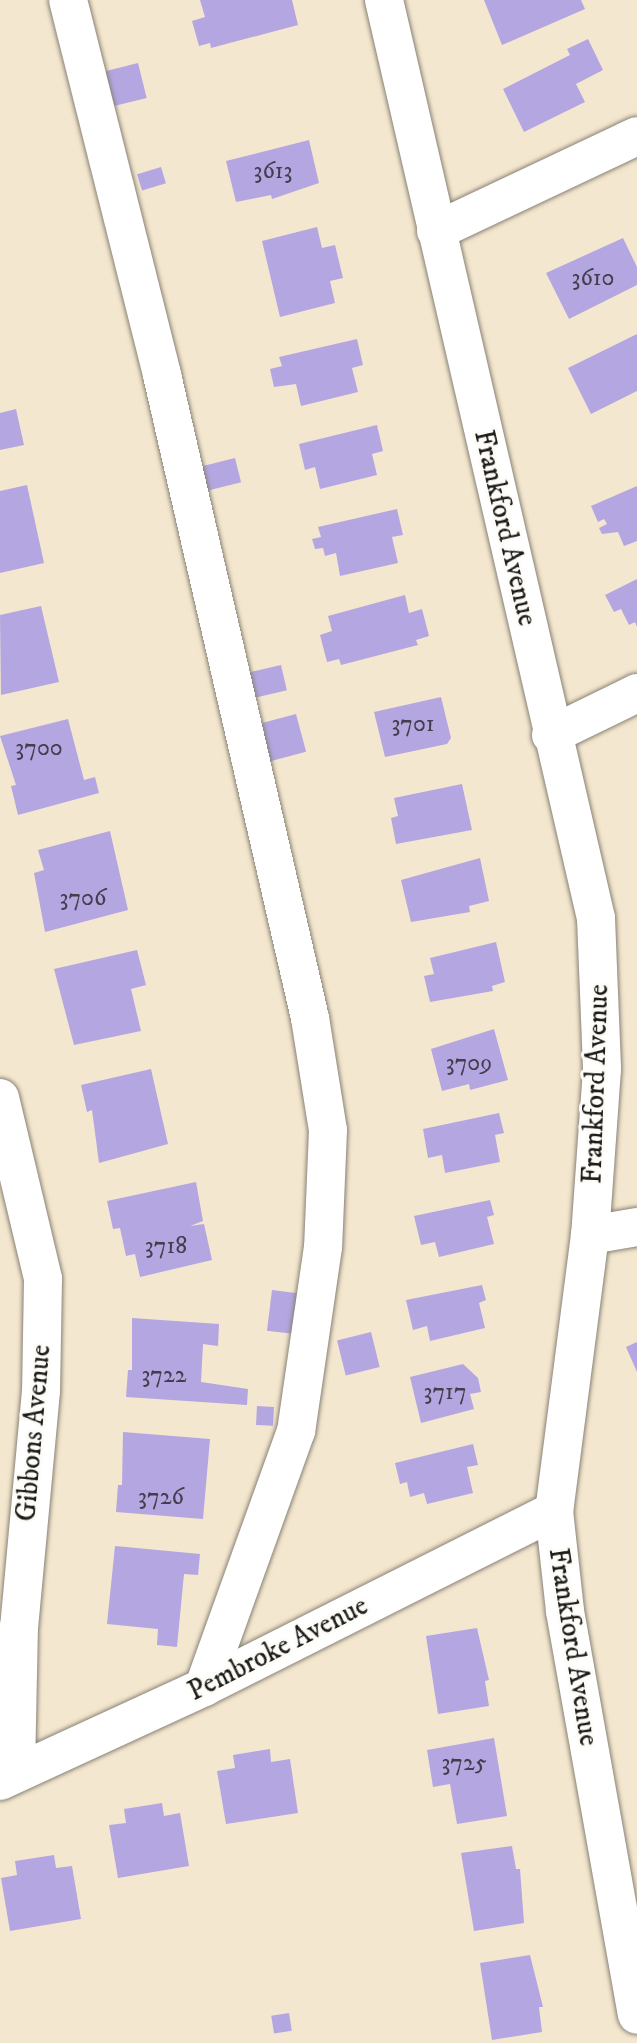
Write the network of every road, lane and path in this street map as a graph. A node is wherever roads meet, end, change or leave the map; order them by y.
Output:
1 (68, 0) edge
2 (384, 0) edge
3 (637, 136) edge
4 (436, 231) junction
5 (637, 692) edge
6 (551, 734) junction
7 (0, 1098) edge
8 (637, 1227) edge
9 (590, 1236) junction
10 (554, 1511) junction
11 (204, 1687) junction
12 (8, 1777) edge
13 (631, 1934) edge
14 (637, 2015) edge

1 - 11 street
2 - 4 street, Frankford Avenue
3 - 4 street
4 - 6 street, Frankford Avenue
5 - 6 street
6 - 9 street, Frankford Avenue
7 - 12 street, Gibbons Avenue
8 - 9 street
9 - 10 street, Frankford Avenue
10 - 11 street, Pembroke Avenue
10 - 13 street, Frankford Avenue
11 - 12 street, Pembroke Avenue
13 - 14 street, Frankford Avenue

